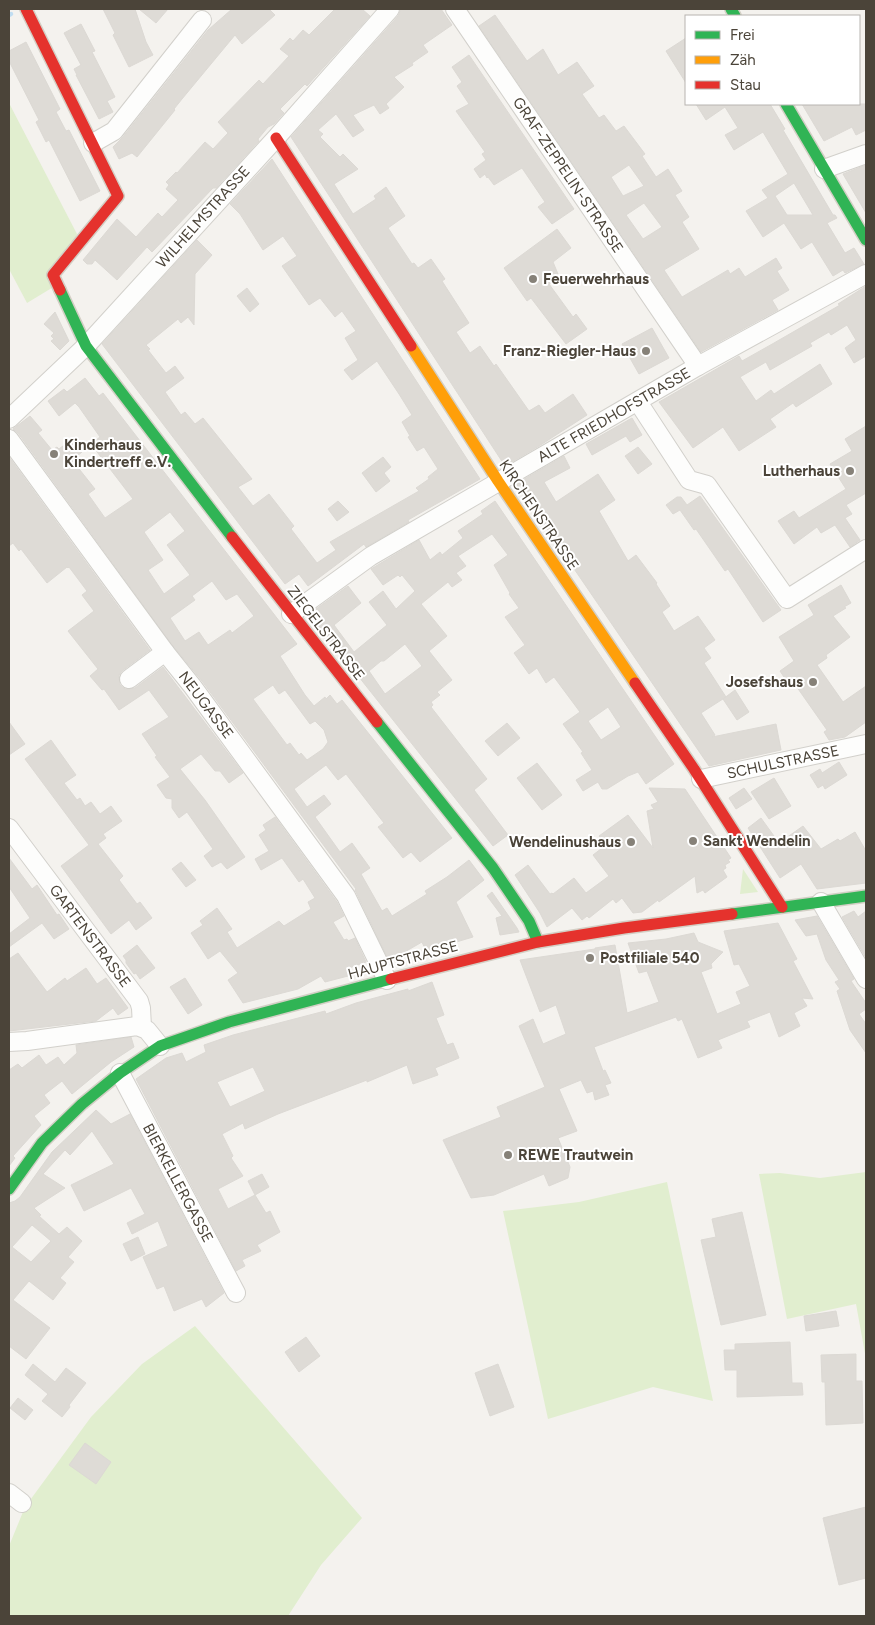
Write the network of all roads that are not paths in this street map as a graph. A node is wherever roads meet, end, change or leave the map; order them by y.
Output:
1 (26, 9) edge
2 (390, 9) edge
3 (455, 9) edge
4 (202, 20) dead end
5 (787, 105) edge
6 (276, 138) junction
7 (93, 143) junction
8 (866, 154) edge
9 (824, 168) junction
10 (866, 240) edge
11 (866, 274) edge
12 (86, 346) junction
13 (698, 366) junction
14 (638, 402) junction
15 (9, 419) edge
16 (9, 439) edge
17 (498, 481) junction
18 (866, 549) edge
19 (291, 614) junction
20 (165, 652) junction
21 (129, 679) dead end
22 (866, 744) edge
23 (701, 779) junction
24 (9, 828) edge
25 (866, 896) edge
26 (821, 902) junction
27 (782, 907) junction
28 (538, 942) junction
29 (866, 979) edge
30 (388, 980) junction
31 (142, 1027) junction
32 (9, 1042) edge
33 (160, 1046) junction
34 (120, 1073) junction
35 (9, 1189) edge
36 (236, 1293) dead end

1 - 7 street
2 - 6 street, WILHELMSTRASSE
3 - 13 street, GRAF-ZEPPELIN-STRASSE
4 - 7 street
5 - 9 street
6 - 12 street, WILHELMSTRASSE
6 - 17 street, KIRCHENSTRASSE
7 - 12 street, ZIEGELSTRASSE
8 - 9 street
9 - 10 street
11 - 13 street, ALTE FRIEDHOFSTRASSE
12 - 15 street, WILHELMSTRASSE
12 - 19 street, ZIEGELSTRASSE
13 - 14 street, ALTE FRIEDHOFSTRASSE
14 - 17 street, ALTE FRIEDHOFSTRASSE
14 - 18 street
16 - 20 street, NEUGASSE
17 - 19 street, ALTE FRIEDHOFSTRASSE
17 - 23 street, KIRCHENSTRASSE
19 - 28 street, ZIEGELSTRASSE
20 - 21 street
20 - 30 street, NEUGASSE
22 - 23 street, SCHULSTRASSE
23 - 27 street, KIRCHENSTRASSE
24 - 31 street, GARTENSTRASSE
25 - 26 street, HAUPTSTRASSE
26 - 27 street, HAUPTSTRASSE
26 - 29 street
27 - 28 street, HAUPTSTRASSE
28 - 30 street, HAUPTSTRASSE
30 - 33 street, HAUPTSTRASSE
31 - 32 street
31 - 33 street
33 - 34 street, HAUPTSTRASSE
34 - 35 street, HAUPTSTRASSE
34 - 36 street, BIERKELLERGASSE

